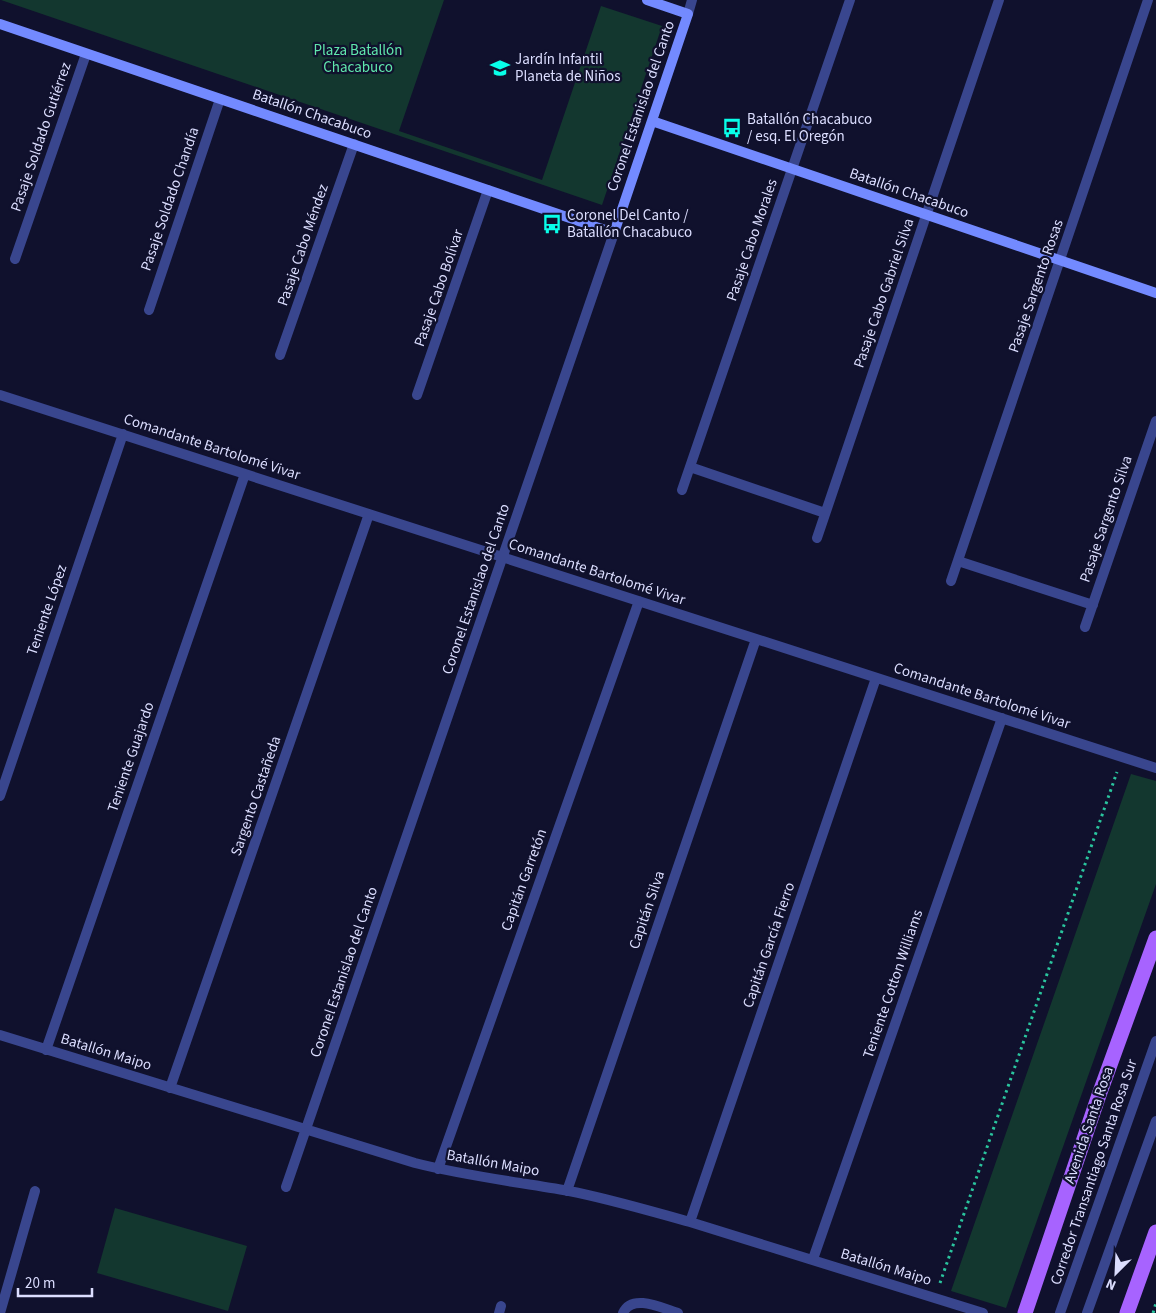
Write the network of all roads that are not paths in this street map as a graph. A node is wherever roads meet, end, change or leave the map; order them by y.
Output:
1 (647, 0) edge
2 (692, 0) edge
3 (850, 0) edge
4 (999, 0) edge
5 (1148, 0) edge
6 (688, 14) junction
7 (0, 24) edge
8 (86, 54) junction
9 (220, 99) junction
10 (652, 121) junction
11 (354, 144) junction
12 (792, 169) junction
13 (488, 190) junction
14 (926, 215) junction
15 (614, 233) junction
16 (15, 259) dead end
17 (1060, 260) junction
18 (1156, 293) edge
19 (149, 310) dead end
20 (280, 356) dead end
21 (417, 395) dead end
22 (0, 396) edge
23 (1156, 421) edge
24 (123, 434) junction
25 (690, 467) junction
26 (245, 474) junction
27 (682, 490) dead end
28 (825, 513) junction
29 (369, 514) junction
30 (817, 538) dead end
31 (502, 557) junction
32 (958, 560) junction
33 (952, 581) dead end
34 (639, 601) junction
35 (1093, 605) junction
36 (1085, 627) dead end
37 (756, 638) junction
38 (876, 678) junction
39 (1002, 718) junction
40 (1156, 768) edge
41 (0, 796) edge
42 (1156, 938) edge
43 (0, 1035) edge
44 (1156, 1040) edge
45 (46, 1050) junction
46 (170, 1088) junction
47 (1156, 1121) edge
48 (306, 1130) junction
49 (438, 1169) junction
50 (286, 1187) dead end
51 (35, 1191) dead end
52 (567, 1191) junction
53 (690, 1222) junction
54 (1156, 1232) edge
55 (812, 1259) junction
56 (0, 1313) edge
57 (623, 1313) edge
58 (678, 1313) edge
59 (983, 1313) edge
60 (1024, 1313) edge
61 (1060, 1313) edge
62 (1088, 1313) edge
63 (1127, 1313) edge

1 - 6 street
2 - 6 street, Coronel Estanislao del Canto
3 - 12 street, Pasaje Cabo Morales
4 - 14 street, Pasaje Cabo Gabriel Silva
5 - 17 street, Pasaje Sargento Rosas
6 - 10 street, Coronel Estanislao del Canto
7 - 8 street, Batallón Chacabuco
8 - 9 street, Batallón Chacabuco
8 - 16 street, Pasaje Soldado Gutiérrez
9 - 11 street, Batallón Chacabuco
9 - 19 street, Pasaje Soldado Chandía
10 - 12 street, Batallón Chacabuco
10 - 15 street, Coronel Estanislao del Canto
11 - 13 street, Batallón Chacabuco
11 - 20 street, Pasaje Cabo Méndez
12 - 14 street, Batallón Chacabuco
12 - 25 street, Pasaje Cabo Morales
13 - 15 street, Batallón Chacabuco
13 - 21 street, Pasaje Cabo Bolívar
14 - 17 street, Batallón Chacabuco
14 - 28 street, Pasaje Cabo Gabriel Silva
15 - 31 street, Coronel Estanislao del Canto
17 - 18 street, Batallón Chacabuco
17 - 32 street, Pasaje Sargento Rosas
22 - 24 street, Comandante Bartolomé Vivar
23 - 35 street, Pasaje Sargento Silva
24 - 26 street, Comandante Bartolomé Vivar
24 - 41 street, Teniente López
25 - 27 street, Pasaje Cabo Morales
25 - 28 street
26 - 29 street, Comandante Bartolomé Vivar
26 - 45 street, Teniente Guajardo
28 - 30 street, Pasaje Cabo Gabriel Silva
29 - 31 street, Comandante Bartolomé Vivar
29 - 46 street, Sargento Castañeda
31 - 34 street, Comandante Bartolomé Vivar
31 - 48 street, Coronel Estanislao del Canto
32 - 33 street, Pasaje Sargento Rosas
32 - 35 street
34 - 37 street, Comandante Bartolomé Vivar
34 - 49 street, Capitán Garretón
35 - 36 street, Pasaje Sargento Silva
37 - 38 street, Comandante Bartolomé Vivar
37 - 52 street, Capitán Silva
38 - 39 street, Comandante Bartolomé Vivar
38 - 53 street, Capitán García Fierro
39 - 40 street, Comandante Bartolomé Vivar
39 - 55 street, Teniente Cotton Williams
42 - 60 main road, Avenida Santa Rosa
43 - 45 street, Batallón Maipo
44 - 61 street, Corredor Transantiago Santa Rosa Sur
45 - 46 street, Batallón Maipo
46 - 48 street, Batallón Maipo
47 - 62 street
48 - 49 street, Batallón Maipo
48 - 50 street, Coronel Estanislao del Canto
49 - 52 street, Batallón Maipo
51 - 56 street
52 - 53 street, Batallón Maipo
53 - 55 street, Batallón Maipo
54 - 63 main road
55 - 59 street, Batallón Maipo
57 - 58 street

